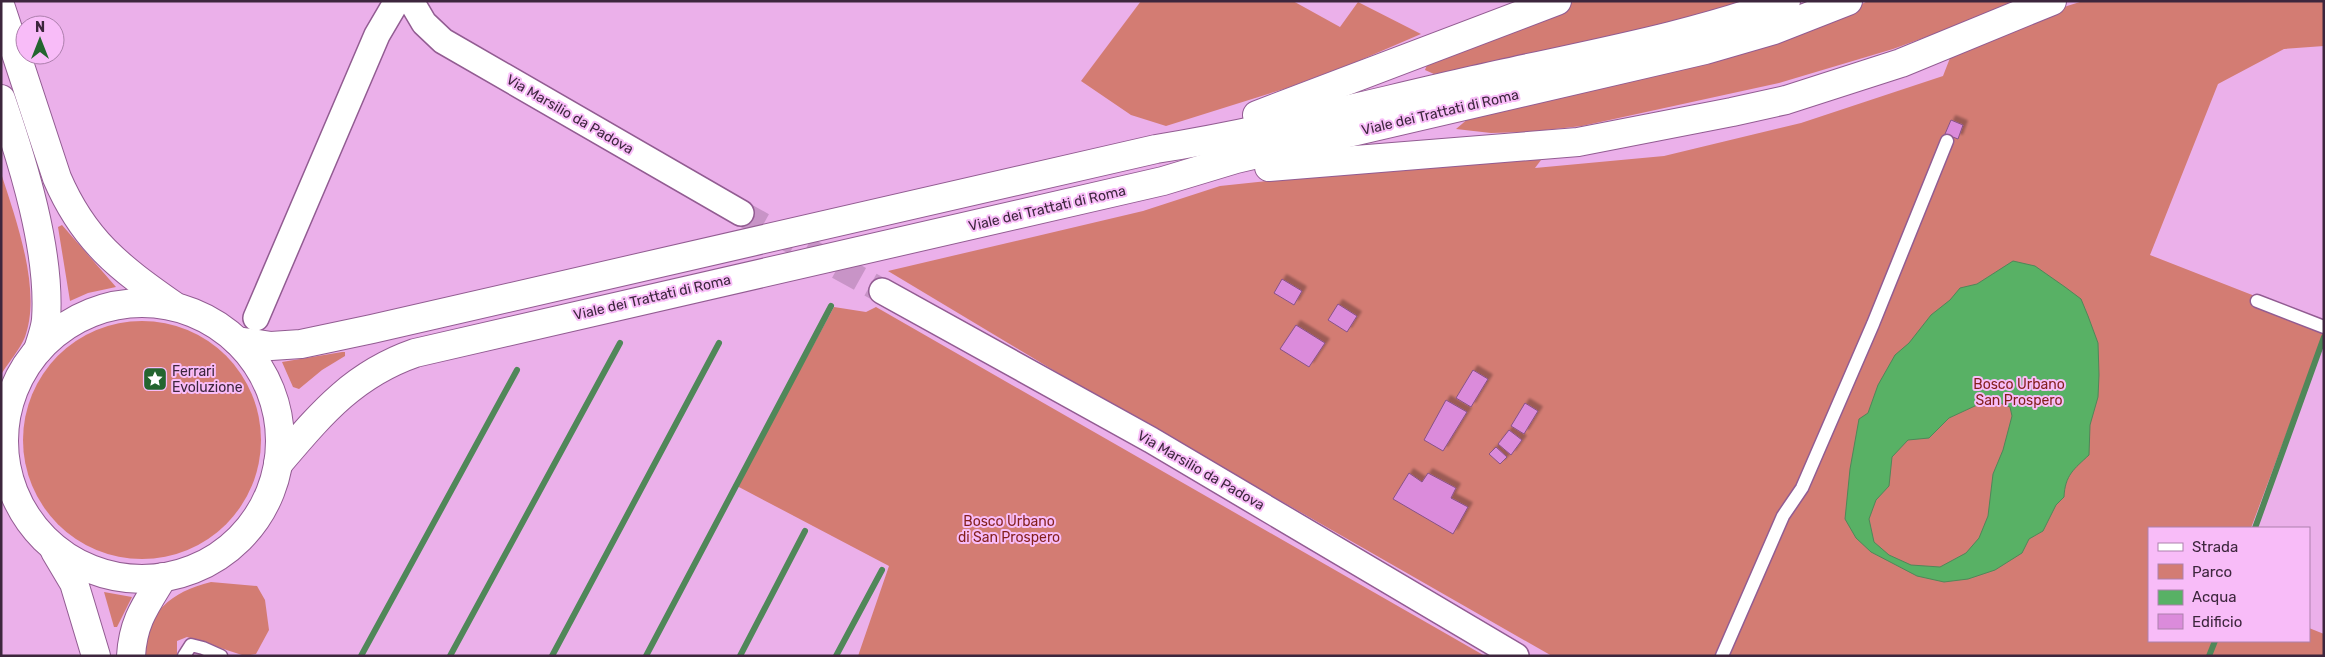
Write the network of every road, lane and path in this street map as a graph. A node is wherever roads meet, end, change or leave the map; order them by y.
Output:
1 (397, 1) edge
2 (412, 1) edge
3 (1557, 1) edge
4 (1786, 1) edge
5 (1848, 1) edge
6 (2052, 1) edge
7 (1, 8) edge
8 (1, 99) edge
9 (1947, 141) dead end
10 (1156, 149) junction
11 (1163, 181) junction
12 (741, 213) tunnel mouth
13 (882, 291) tunnel mouth
14 (2257, 301) dead end
15 (176, 308) junction
16 (256, 318) dead end
17 (2324, 327) edge
18 (237, 341) junction
19 (38, 350) junction
20 (278, 464) junction
21 (52, 546) junction
22 (163, 577) junction
23 (94, 652) edge
24 (131, 656) edge
25 (184, 656) edge
26 (221, 656) edge
27 (1516, 656) edge
28 (1722, 656) edge

1 - 16 street
2 - 12 street, Via Marsilio da Padova
3 - 10 highway
4 - 10 highway, Viale dei Trattati di Roma
5 - 11 highway, Viale dei Trattati di Roma
6 - 11 highway
7 - 15 highway
8 - 19 highway
9 - 28 lane
10 - 18 highway, Viale dei Trattati di Roma
11 - 20 highway, Viale dei Trattati di Roma
13 - 27 street, Via Marsilio da Padova
14 - 17 lane
15 - 18 highway
15 - 19 highway
18 - 20 highway
19 - 21 highway
20 - 22 highway
21 - 22 highway
21 - 23 highway
22 - 24 highway
25 - 26 lane

